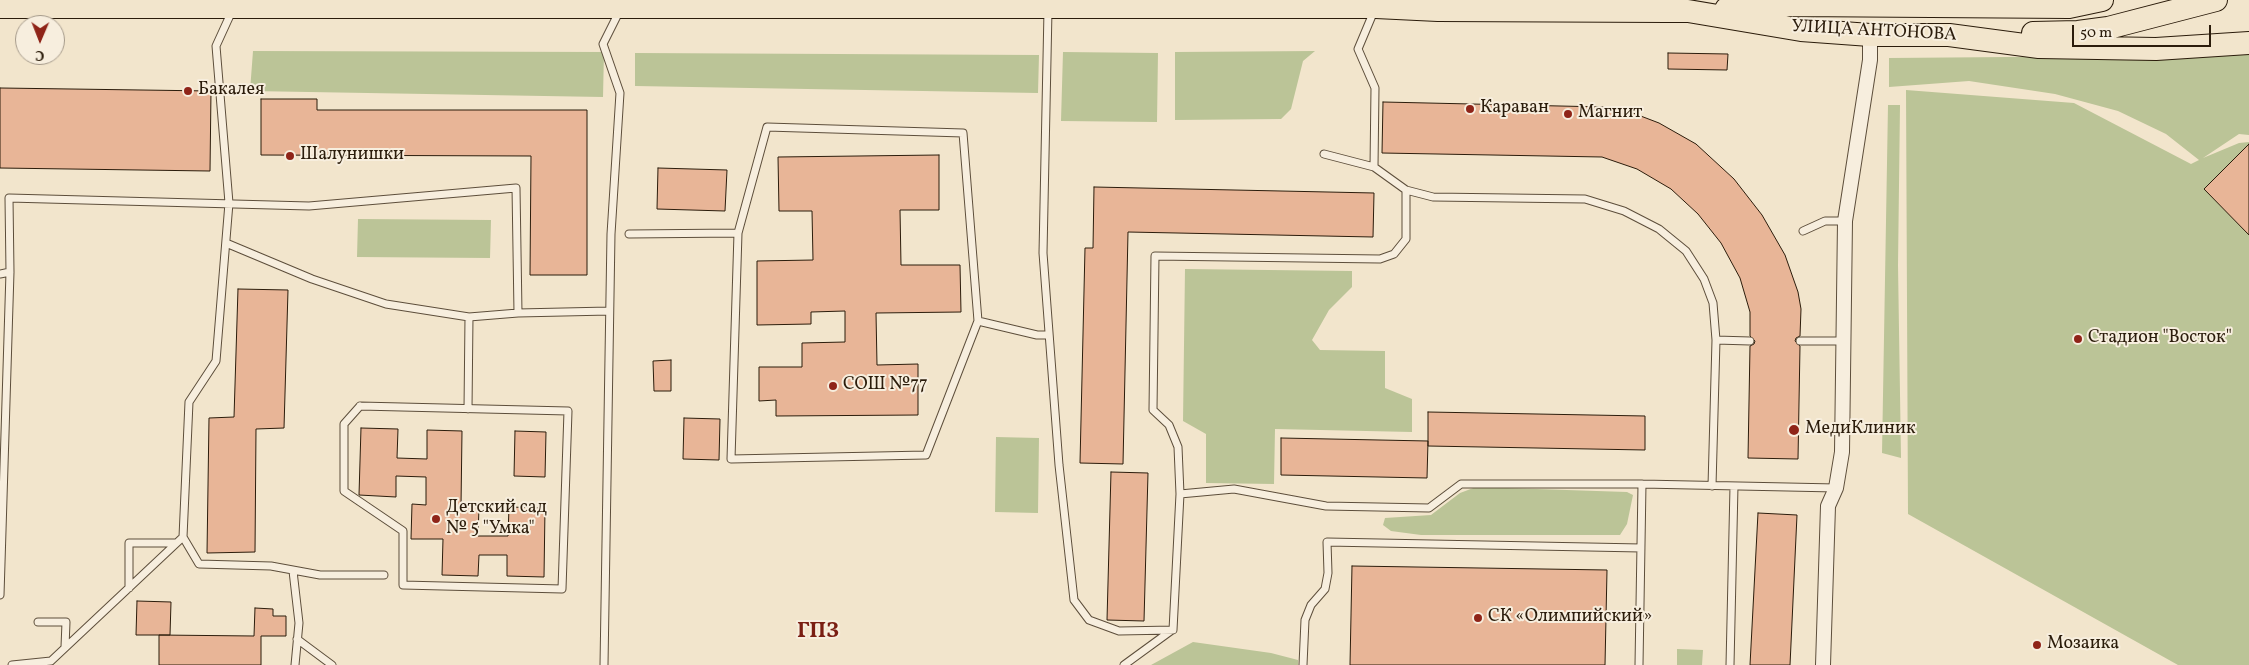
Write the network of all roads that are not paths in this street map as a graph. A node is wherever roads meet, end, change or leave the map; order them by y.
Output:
1 (2102, 0) edge
2 (2216, 0) edge
3 (1794, 2) edge
4 (478, 3) edge
5 (539, 3) edge
6 (675, 3) edge
7 (1001, 3) edge
8 (1169, 3) edge
9 (1864, 3) edge
10 (1997, 3) edge
11 (1438, 5) edge
12 (0, 7) edge
13 (234, 7) junction
14 (621, 7) junction
15 (1048, 7) junction
16 (1376, 7) junction
17 (1688, 11) junction
18 (1949, 35) junction
19 (1870, 36) junction
20 (2249, 43) edge
21 (1324, 154) dead end
22 (1374, 167) junction
23 (1406, 190) junction
24 (229, 203) junction
25 (1845, 221) junction
26 (1803, 231) dead end
27 (738, 233) junction
28 (630, 234) dead end
29 (226, 243) junction
30 (10, 272) junction
31 (0, 274) edge
32 (609, 311) junction
33 (518, 313) junction
34 (469, 317) junction
35 (978, 321) junction
36 (1049, 335) junction
37 (1716, 340) junction
38 (1750, 341) dead end
39 (1800, 341) dead end
40 (1844, 341) junction
41 (468, 409) junction
42 (1642, 484) junction
43 (1712, 486) junction
44 (1734, 486) junction
45 (1836, 488) junction
46 (1180, 494) junction
47 (183, 537) junction
48 (176, 543) junction
49 (1641, 548) junction
50 (293, 571) junction
51 (384, 575) dead end
52 (129, 588) junction
53 (0, 595) edge
54 (38, 622) dead end
55 (1172, 630) junction
56 (297, 640) junction
57 (66, 647) junction
58 (12, 665) edge
59 (295, 665) edge
60 (332, 665) edge
61 (604, 665) edge
62 (1124, 665) edge
63 (1303, 665) edge
64 (1639, 665) edge
65 (1730, 665) edge
66 (1823, 665) edge

1 - 10 main road
2 - 18 main road
3 - 9 main road
3 - 17 main road
4 - 5 main road, УЛИЦА АНТОНОВА
4 - 13 main road, УЛИЦА АНТОНОВА
5 - 14 main road, УЛИЦА АНТОНОВА
6 - 7 main road, УЛИЦА АНТОНОВА
6 - 14 main road, УЛИЦА АНТОНОВА
7 - 15 main road, УЛИЦА АНТОНОВА
8 - 15 main road, УЛИЦА АНТОНОВА
8 - 16 main road, УЛИЦА АНТОНОВА
9 - 10 main road
9 - 19 main road
11 - 16 main road, УЛИЦА АНТОНОВА
11 - 17 main road, УЛИЦА АНТОНОВА
12 - 13 main road, УЛИЦА АНТОНОВА
13 - 24 lane
14 - 32 lane
15 - 36 lane
16 - 22 lane
17 - 19 main road, УЛИЦА АНТОНОВА
18 - 19 main road, УЛИЦА АНТОНОВА
18 - 20 main road, УЛИЦА АНТОНОВА
19 - 25 street
21 - 22 lane
22 - 23 lane
23 - 37 lane
23 - 46 lane
24 - 29 lane
24 - 30 lane
24 - 33 lane
25 - 26 lane
25 - 40 street
27 - 28 lane
27 - 35 lane
27 - 35 lane
29 - 34 lane
29 - 47 lane
30 - 31 lane
30 - 53 lane
32 - 33 lane
32 - 61 lane
33 - 34 lane
34 - 41 lane
35 - 36 lane
36 - 55 lane
37 - 38 lane
37 - 43 lane
39 - 40 lane
40 - 45 street
41 - 41 lane
42 - 43 lane
42 - 46 lane
42 - 49 lane
43 - 44 lane
44 - 45 lane
44 - 65 lane
45 - 66 street
46 - 55 lane
47 - 48 lane
47 - 50 lane
48 - 52 lane
48 - 52 lane
49 - 63 lane
49 - 64 lane
50 - 51 lane
50 - 56 lane
52 - 57 lane
54 - 57 lane
55 - 62 lane
56 - 59 lane
56 - 60 lane
57 - 58 lane

